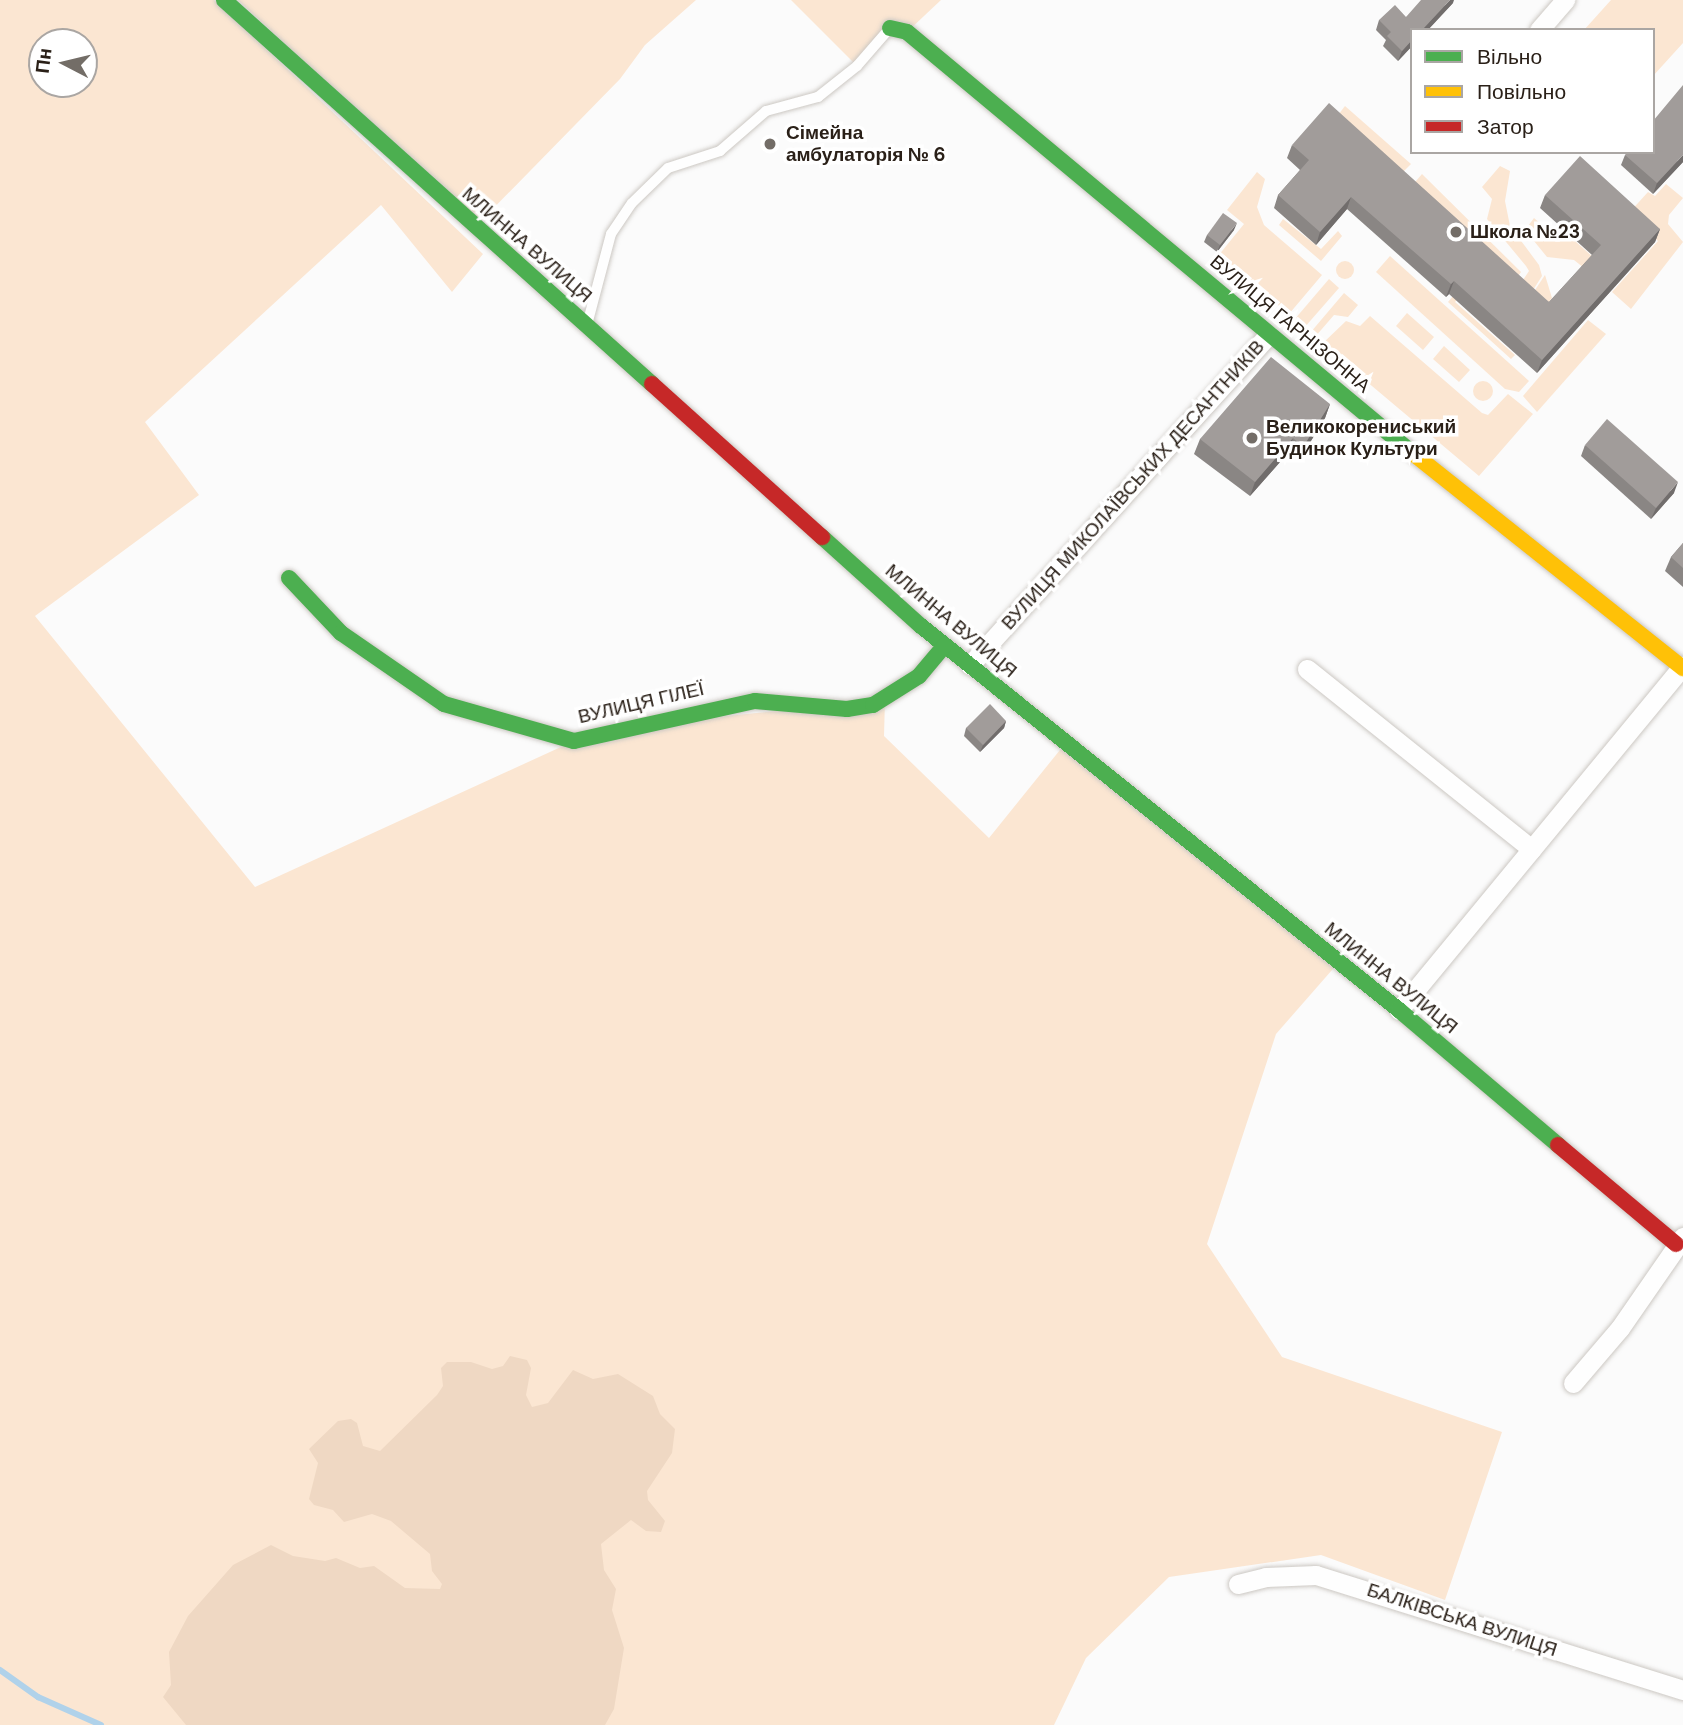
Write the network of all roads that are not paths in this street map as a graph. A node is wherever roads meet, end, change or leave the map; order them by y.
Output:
1 (224, 0) edge
2 (1565, 0) edge
3 (890, 28) joint
4 (1541, 28) edge
5 (587, 325) junction
6 (1268, 335) junction
7 (289, 578) dead end
8 (945, 645) junction
9 (970, 665) junction
10 (1683, 667) edge
11 (1307, 669) dead end
12 (1532, 849) junction
13 (1399, 1010) junction
14 (1680, 1240) edge
15 (1573, 1383) dead end
16 (1238, 1584) dead end
17 (1683, 1690) edge

1 - 5 street, МЛИННА ВУЛИЦЯ
2 - 4 street
3 - 5 lane
3 - 6 street, ВУЛИЦЯ ГАРНІЗОННА
5 - 8 street, МЛИННА ВУЛИЦЯ
6 - 9 street, ВУЛИЦЯ МИКОЛАЇВСЬКИХ ДЕСАНТНИКІВ
6 - 10 street, ВУЛИЦЯ ГАРНІЗОННА
7 - 8 street, ВУЛИЦЯ ГІЛЕЇ
8 - 9 street, МЛИННА ВУЛИЦЯ
9 - 13 street, МЛИННА ВУЛИЦЯ
10 - 12 street
11 - 12 street
12 - 13 street
13 - 14 street, МЛИННА ВУЛИЦЯ
14 - 15 street
16 - 17 street, БАЛКІВСЬКА ВУЛИЦЯ

